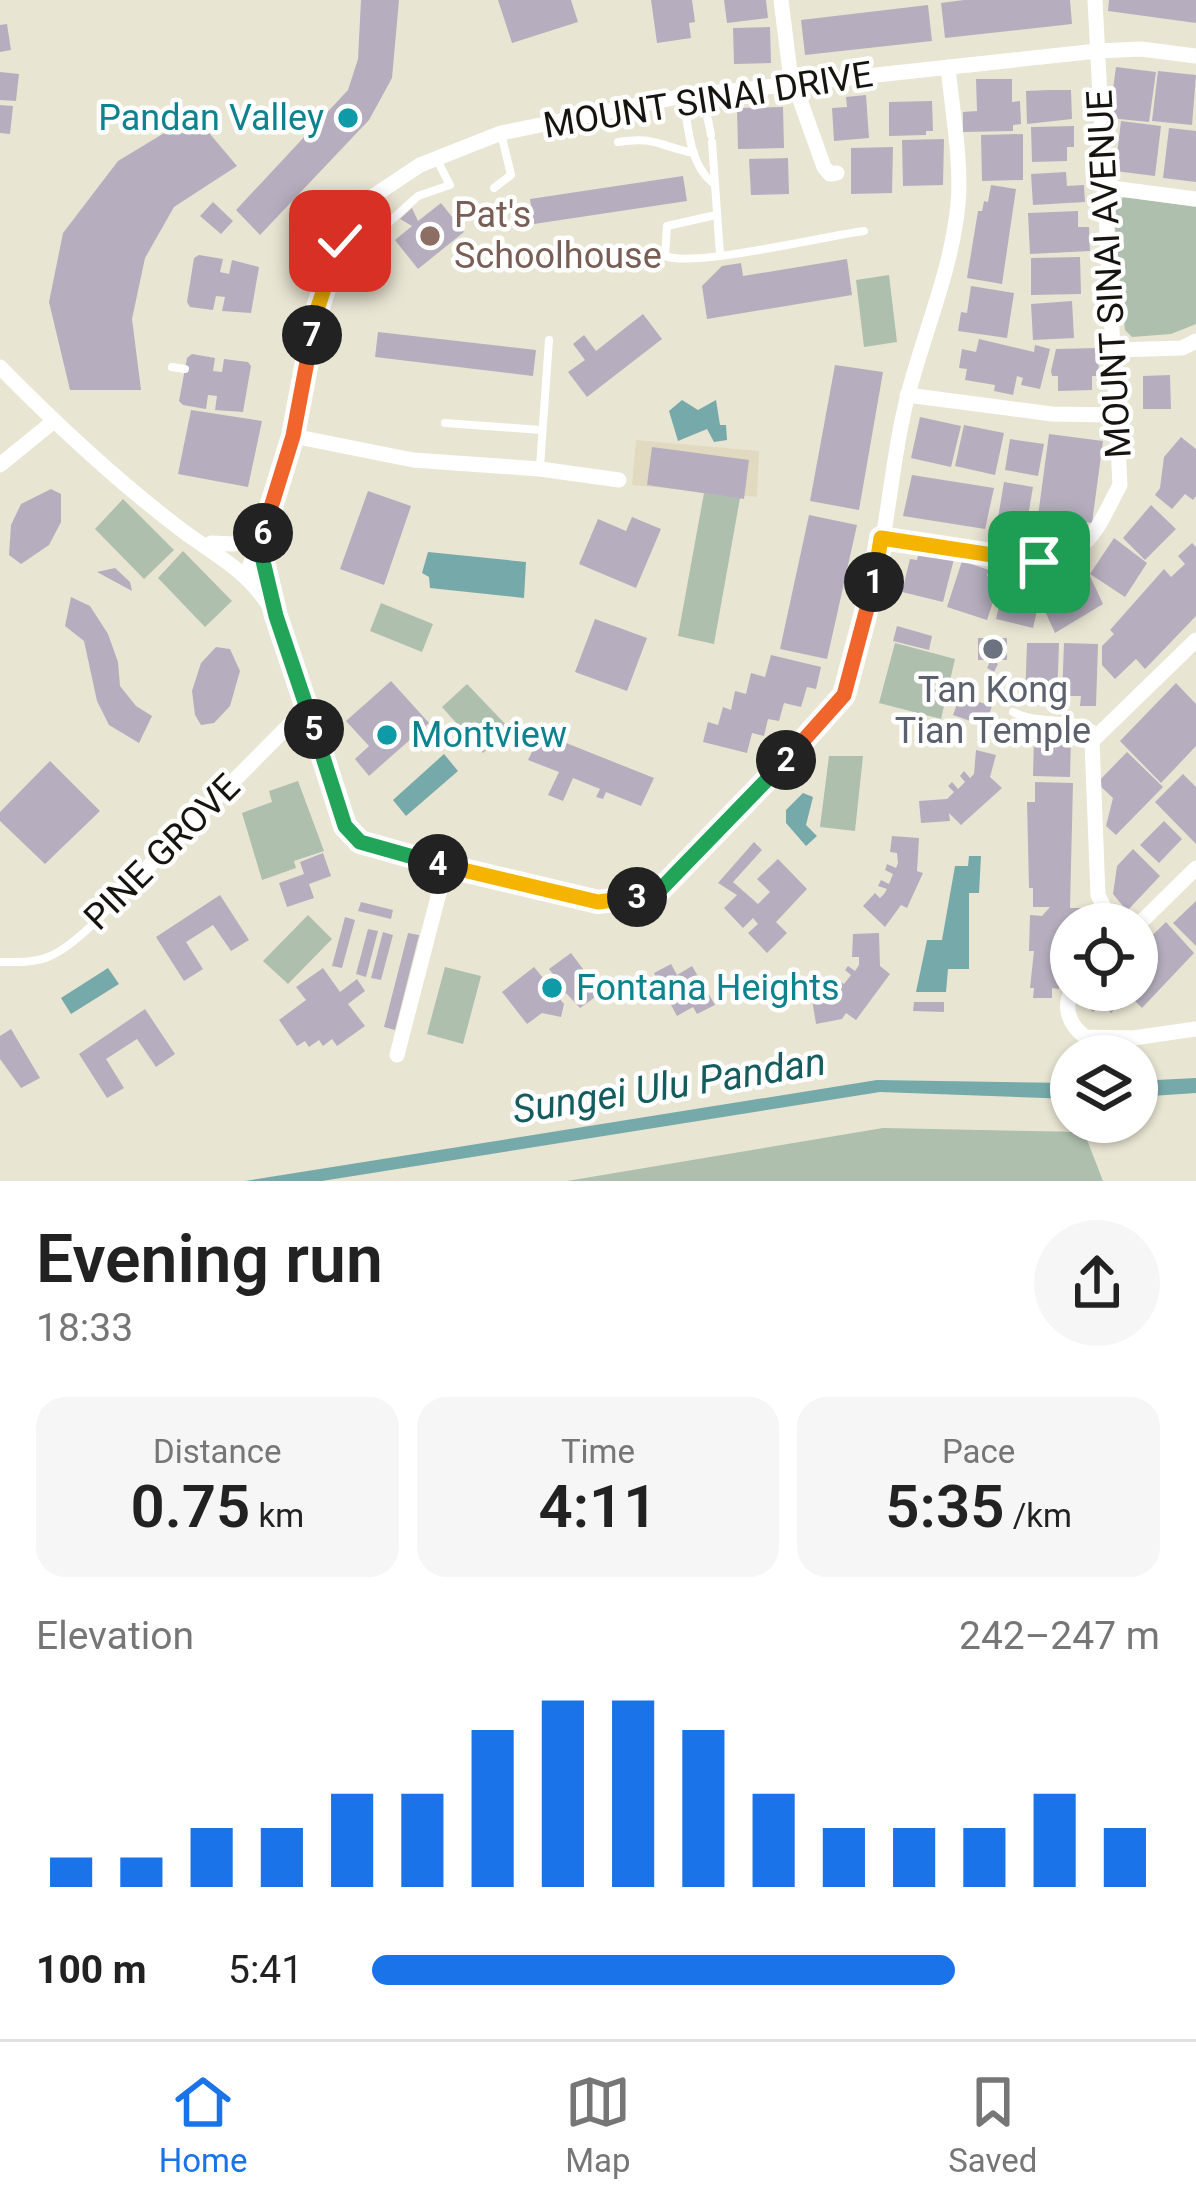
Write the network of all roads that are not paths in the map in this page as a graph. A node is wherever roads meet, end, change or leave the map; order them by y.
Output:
1 (781, 0) edge
2 (1095, 0) edge
3 (1097, 50) junction
4 (1196, 56) edge
5 (948, 67) junction
6 (794, 83) junction
7 (703, 93) junction
8 (682, 97) junction
9 (501, 133) junction
10 (617, 142) dead end
11 (694, 153) junction
12 (436, 158) junction
13 (837, 173) dead end
14 (713, 183) junction
15 (1105, 187) junction
16 (494, 188) dead end
17 (1196, 199) edge
18 (716, 215) junction
19 (386, 225) dead end
20 (864, 231) dead end
21 (720, 254) junction
22 (550, 340) dead end
23 (1196, 341) edge
24 (1116, 350) junction
25 (172, 367) dead end
26 (0, 368) edge
27 (185, 369) dead end
28 (908, 395) junction
29 (1119, 415) junction
30 (54, 421) junction
31 (445, 423) dead end
32 (541, 430) junction
33 (293, 436) junction
34 (0, 465) edge
35 (540, 469) junction
36 (620, 480) dead end
37 (185, 533) junction
38 (262, 536) junction
39 (881, 538) junction
40 (246, 577) junction
41 (276, 616) junction
42 (1196, 640) edge
43 (307, 707) junction
44 (1013, 712) dead end
45 (1099, 733) junction
46 (149, 866) joint
47 (446, 866) junction
48 (1196, 868) edge
49 (1102, 903) edge
50 (1158, 905) edge
51 (0, 962) edge
52 (1068, 1011) edge
53 (1196, 1029) edge
54 (397, 1055) dead end

1 - 6 street
2 - 3 street, MOUNT SINAI AVENUE
3 - 4 street, MOUNT SINAI DRIVE
3 - 5 street, MOUNT SINAI DRIVE
3 - 15 street, MOUNT SINAI AVENUE
5 - 6 street, MOUNT SINAI DRIVE
5 - 28 street
6 - 7 street, MOUNT SINAI DRIVE
6 - 13 street
7 - 8 street, MOUNT SINAI DRIVE
7 - 14 lane
8 - 9 street, MOUNT SINAI DRIVE
8 - 11 lane
9 - 12 street, MOUNT SINAI DRIVE
9 - 16 lane
10 - 11 lane
11 - 14 lane
12 - 19 lane
12 - 33 street, MOUNT SINAI DRIVE
14 - 18 lane
15 - 17 street
15 - 24 street, MOUNT SINAI AVENUE
18 - 21 lane
18 - 21 lane
20 - 21 lane
22 - 32 lane
23 - 24 street
24 - 29 street, MOUNT SINAI AVENUE
25 - 27 lane
26 - 30 street
28 - 29 street
28 - 39 street
29 - 39 street, MOUNT SINAI AVENUE
30 - 34 street
30 - 37 street
31 - 32 lane
32 - 35 lane
33 - 35 street
33 - 38 street, MOUNT SINAI DRIVE
35 - 36 street
37 - 38 street
37 - 40 street
38 - 40 street, MOUNT SINAI DRIVE
38 - 41 street
39 - 47 street
40 - 41 street
41 - 43 street
42 - 45 street
43 - 46 street, PINE GROVE
43 - 47 street
44 - 45 lane
45 - 49 street
46 - 51 lane, PINE GROVE
47 - 54 street
48 - 50 street
52 - 53 street

